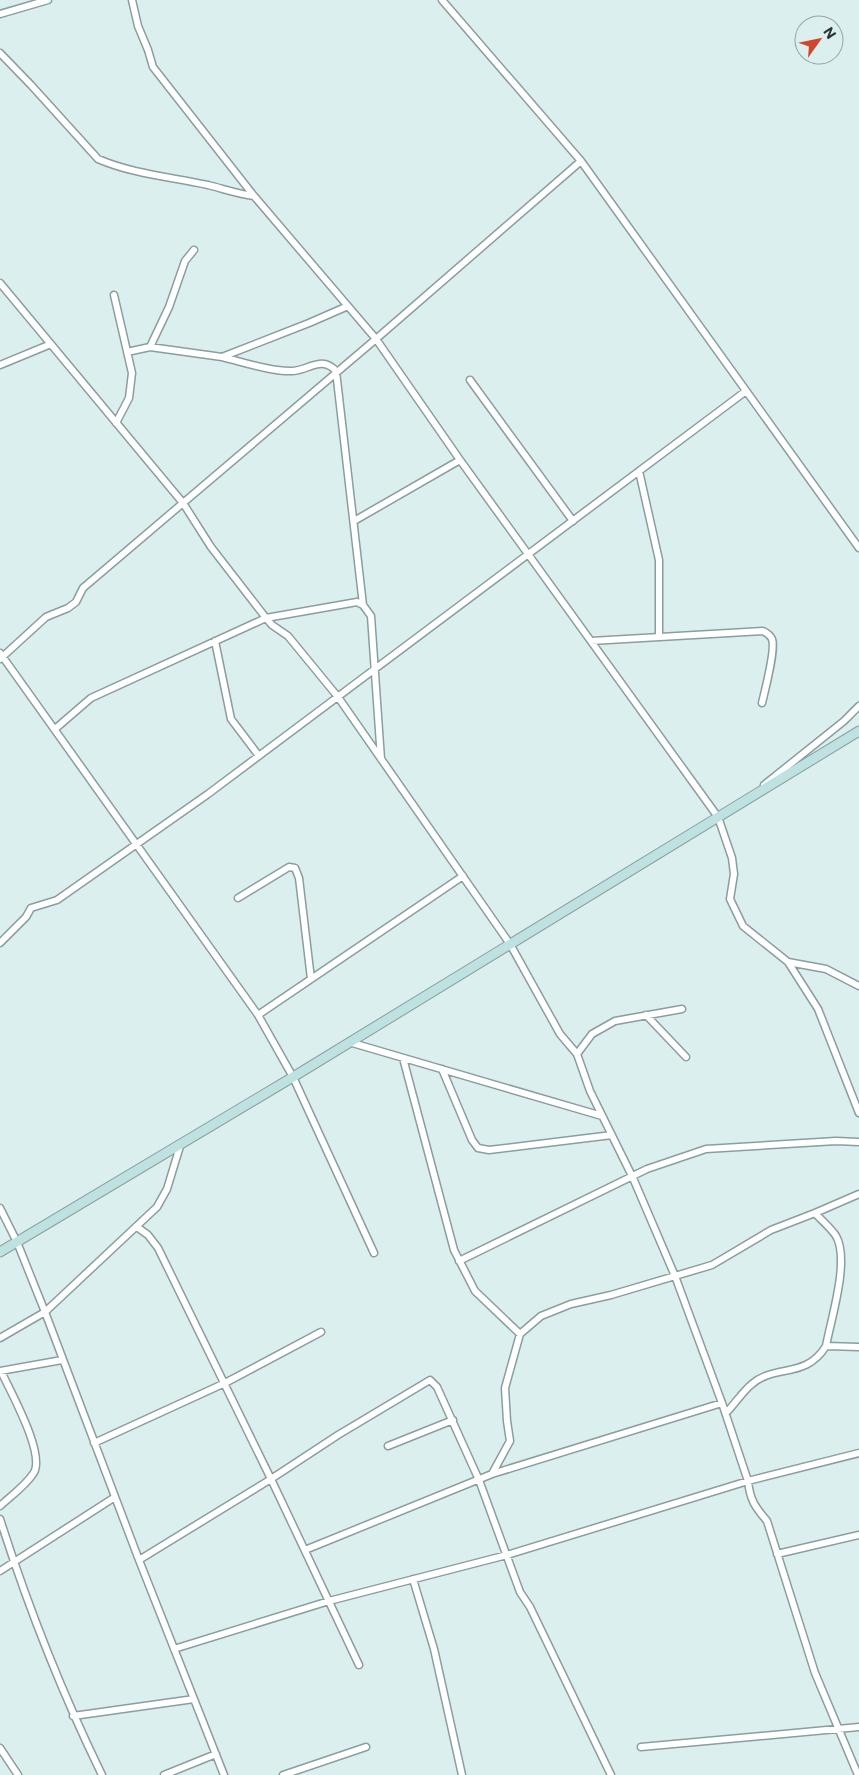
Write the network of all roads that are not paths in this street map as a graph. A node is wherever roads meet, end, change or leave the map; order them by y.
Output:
1 (48, 0) edge
2 (132, 0) edge
3 (442, 0) edge
4 (0, 14) edge
5 (0, 53) edge
6 (580, 161) junction
7 (254, 196) junction
8 (194, 250) dead end
9 (0, 283) edge
10 (114, 295) dead end
11 (348, 306) junction
12 (376, 338) junction
13 (50, 344) junction
14 (150, 347) junction
15 (127, 352) junction
16 (222, 357) junction
17 (0, 365) edge
18 (336, 371) junction
19 (470, 380) dead end
20 (746, 391) junction
21 (116, 423) junction
22 (460, 460) junction
23 (639, 471) junction
24 (183, 503) junction
25 (573, 520) junction
26 (354, 521) junction
27 (859, 548) edge
28 (528, 554) junction
29 (363, 605) junction
30 (266, 618) junction
31 (659, 637) junction
32 (215, 641) junction
33 (591, 641) junction
34 (1, 656) edge
35 (375, 669) junction
36 (338, 697) junction
37 (762, 703) dead end
38 (859, 706) edge
39 (55, 729) junction
40 (859, 731) edge
41 (259, 756) junction
42 (381, 759) junction
43 (744, 801) junction
44 (718, 817) junction
45 (137, 844) junction
46 (462, 876) junction
47 (238, 898) dead end
48 (0, 943) edge
49 (510, 944) junction
50 (788, 962) junction
51 (312, 979) junction
52 (859, 986) edge
53 (682, 1009) dead end
54 (258, 1015) junction
55 (646, 1015) junction
56 (349, 1042) junction
57 (576, 1054) junction
58 (686, 1056) dead end
59 (403, 1058) junction
60 (442, 1069) junction
61 (293, 1077) junction
62 (859, 1113) edge
63 (602, 1116) junction
64 (612, 1135) junction
65 (859, 1142) edge
66 (181, 1143) junction
67 (633, 1178) junction
68 (859, 1194) edge
69 (0, 1208) edge
70 (816, 1213) junction
71 (137, 1226) junction
72 (17, 1242) junction
73 (0, 1252) edge
74 (374, 1253) dead end
75 (459, 1261) junction
76 (675, 1276) junction
77 (45, 1312) junction
78 (321, 1332) dead end
79 (520, 1334) junction
80 (0, 1338) edge
81 (826, 1346) junction
82 (859, 1347) edge
83 (62, 1360) junction
84 (0, 1371) edge
85 (225, 1383) junction
86 (722, 1403) junction
87 (726, 1413) junction
88 (453, 1420) junction
89 (94, 1443) junction
90 (388, 1446) dead end
91 (859, 1453) edge
92 (492, 1474) junction
93 (271, 1479) junction
94 (479, 1480) junction
95 (748, 1481) junction
96 (115, 1497) junction
97 (0, 1506) edge
98 (0, 1519) edge
99 (859, 1535) edge
100 (305, 1550) junction
101 (777, 1554) junction
102 (507, 1555) junction
103 (139, 1560) junction
104 (14, 1562) junction
105 (0, 1571) edge
106 (412, 1579) junction
107 (329, 1601) junction
108 (174, 1648) junction
109 (359, 1665) dead end
110 (194, 1699) junction
111 (74, 1716) junction
112 (859, 1727) edge
113 (839, 1729) junction
114 (366, 1747) dead end
115 (641, 1747) dead end
116 (0, 1748) edge
117 (216, 1754) junction
118 (18, 1775) edge
119 (102, 1775) edge
120 (164, 1775) edge
121 (224, 1775) edge
122 (282, 1775) edge
123 (462, 1775) edge
124 (611, 1775) edge
125 (858, 1775) edge

1 - 4 street
2 - 7 street
3 - 6 street
5 - 7 street
6 - 12 street
6 - 20 street
7 - 11 street
8 - 14 street
9 - 13 street
10 - 15 street
11 - 12 street
11 - 16 street
12 - 18 street
12 - 22 street
13 - 17 street
13 - 21 street
14 - 15 street
14 - 16 street
15 - 21 street
16 - 18 street
18 - 24 street
18 - 26 street
19 - 25 street
20 - 23 street
20 - 27 street
21 - 24 street
22 - 26 street
22 - 28 street
23 - 25 street
23 - 31 street
24 - 30 street
24 - 34 street
25 - 28 street
26 - 29 street
28 - 33 street
28 - 35 street
29 - 30 street
29 - 35 street
30 - 32 street
30 - 36 street
31 - 33 street
31 - 37 street
32 - 39 street
32 - 41 street
33 - 44 street
34 - 39 street
35 - 36 street
35 - 42 street
36 - 41 street
36 - 42 street
38 - 43 street
39 - 45 street
40 - 43 street
41 - 45 street
42 - 46 street
43 - 44 street
44 - 49 street
44 - 50 street
45 - 48 street
45 - 54 street
46 - 49 street
46 - 51 street
47 - 51 street
49 - 56 street
49 - 57 street
50 - 52 street
50 - 62 street
51 - 54 street
53 - 55 street
54 - 61 street
55 - 57 street
55 - 58 street
56 - 59 street
56 - 61 street
57 - 63 street
59 - 60 street
59 - 75 street
60 - 63 street
60 - 64 street
61 - 66 street
61 - 74 street
63 - 64 street
64 - 67 street
65 - 67 street
66 - 71 street
66 - 72 street
67 - 75 street
67 - 76 street
68 - 70 street
69 - 72 street
70 - 76 street
70 - 81 street
71 - 77 street
71 - 85 street
72 - 73 street
72 - 77 street
75 - 79 street
76 - 79 street
76 - 86 street
77 - 80 street
77 - 83 street
78 - 85 street
79 - 92 street
81 - 82 street
81 - 87 street
83 - 84 street
83 - 89 street
84 - 97 street
85 - 89 street
85 - 93 street
86 - 87 street
86 - 92 street
87 - 95 street
88 - 90 street
88 - 93 street
88 - 94 street
89 - 96 street
91 - 95 street
92 - 94 street
93 - 100 street
93 - 103 street
94 - 100 street
94 - 102 street
95 - 101 street
95 - 102 street
96 - 103 street
96 - 104 street
98 - 104 street
99 - 101 street
100 - 107 street
101 - 113 street
102 - 106 street
102 - 124 street
103 - 108 street
104 - 105 street
104 - 111 street
106 - 107 street
106 - 123 street
107 - 108 street
107 - 109 street
108 - 110 street
110 - 111 street
110 - 117 street
111 - 119 street
112 - 113 street
113 - 115 street
113 - 125 street
114 - 122 street
116 - 118 street
117 - 120 street
117 - 121 street

